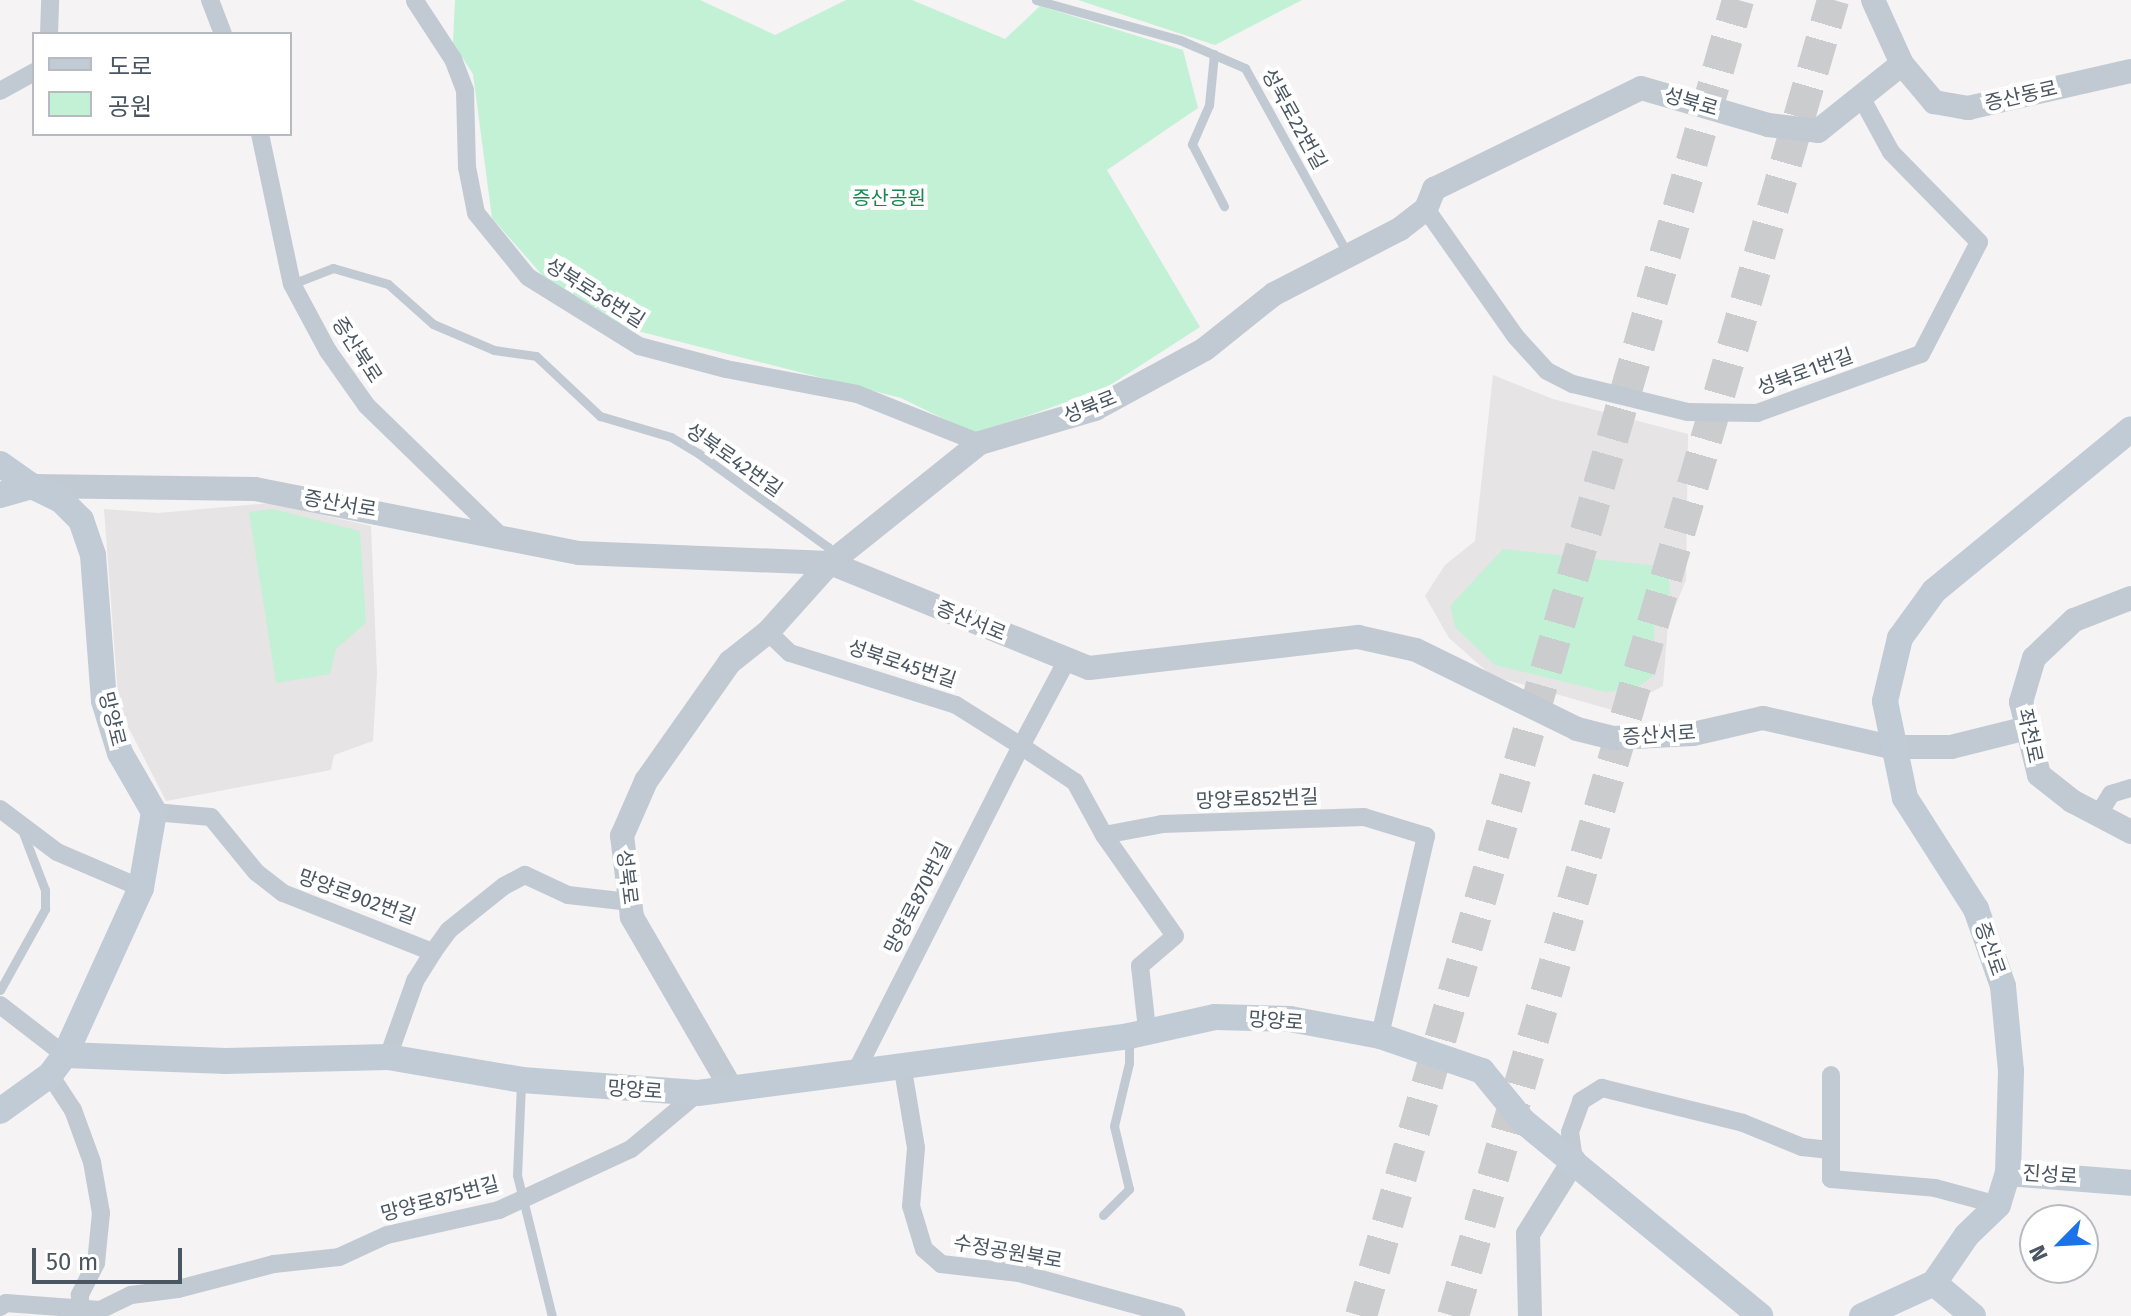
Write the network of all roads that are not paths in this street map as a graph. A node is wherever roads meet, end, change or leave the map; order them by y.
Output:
1 (50, 0) edge
2 (210, 0) edge
3 (1036, 0) edge
4 (1873, 0) edge
5 (415, 1) edge
6 (49, 32) edge
7 (222, 32) edge
8 (1214, 54) junction
9 (1902, 64) junction
10 (2131, 71) edge
11 (32, 73) edge
12 (0, 91) edge
13 (1861, 97) junction
14 (260, 136) edge
15 (1224, 206) dead end
16 (1426, 209) junction
17 (1348, 256) junction
18 (292, 284) junction
19 (2131, 429) edge
20 (980, 443) junction
21 (0, 464) edge
22 (32, 486) junction
23 (0, 495) edge
24 (504, 539) junction
25 (830, 563) junction
26 (2131, 598) edge
27 (768, 632) junction
28 (1067, 660) junction
29 (2027, 728) junction
30 (1021, 746) junction
31 (1891, 747) junction
32 (2131, 788) edge
33 (0, 809) edge
34 (154, 812) junction
35 (2098, 815) junction
36 (20, 825) junction
37 (2131, 832) edge
38 (1104, 835) junction
39 (141, 888) junction
40 (629, 902) junction
41 (433, 952) junction
42 (0, 990) edge
43 (0, 1005) edge
44 (1138, 1032) junction
45 (1380, 1036) junction
46 (388, 1057) junction
47 (902, 1064) junction
48 (58, 1065) junction
49 (856, 1071) junction
50 (1831, 1075) dead end
51 (522, 1080) junction
52 (731, 1088) junction
53 (698, 1093) junction
54 (0, 1111) edge
55 (1830, 1150) junction
56 (1574, 1160) junction
57 (2008, 1173) junction
58 (2130, 1182) edge
59 (524, 1196) junction
60 (1998, 1205) junction
61 (1103, 1215) dead end
62 (1934, 1283) junction
63 (0, 1307) edge
64 (1136, 1310) edge
65 (79, 1314) edge
66 (552, 1316) edge
67 (1176, 1316) edge
68 (1530, 1316) edge
69 (1760, 1316) edge
70 (1862, 1316) edge
71 (1973, 1316) edge

1 - 6 street
2 - 7 street
3 - 8 lane, 성북로22번길
4 - 9 street, 증산동로
5 - 20 street, 성북로36번길
8 - 15 lane
8 - 17 lane, 성북로22번길
9 - 10 street, 증산동로
9 - 13 street, 성북로
11 - 12 street
13 - 16 street, 성북로
13 - 16 street, 성북로1번길
14 - 18 street, 증산북로
16 - 17 street, 성북로
17 - 20 street, 성북로
18 - 24 street, 증산북로
18 - 25 lane, 성북로42번길
19 - 31 main road, 증산로
20 - 25 street, 성북로
21 - 22 main road
22 - 23 main road
22 - 24 street, 증산서로
22 - 34 main road, 망양로
24 - 25 street, 증산서로
25 - 27 street, 성북로
25 - 28 street, 증산서로
26 - 29 street, 좌천로
27 - 30 street, 성북로45번길
27 - 40 street, 성북로
28 - 30 street
28 - 31 street, 증산서로
29 - 31 street
29 - 35 street, 좌천로
30 - 38 street
30 - 49 street, 망양로870번길
31 - 57 main road, 증산로
32 - 35 street
33 - 36 street
34 - 39 main road
34 - 41 street, 망양로902번길
35 - 37 street, 좌천로
36 - 39 street
36 - 42 lane
38 - 44 street
38 - 45 street, 망양로852번길
39 - 48 main road
40 - 41 street
40 - 52 street, 성북로
41 - 46 street
43 - 48 street
44 - 45 main road, 망양로
44 - 47 main road, 망양로
44 - 61 lane
45 - 56 main road, 망양로
46 - 48 main road, 망양로
46 - 51 main road, 망양로
47 - 49 main road, 망양로
47 - 64 street, 수정공원북로
48 - 54 main road
48 - 65 street
49 - 52 main road, 망양로
50 - 55 street
51 - 53 main road, 망양로
51 - 59 lane
52 - 53 main road, 망양로
53 - 59 street, 망양로875번길
55 - 56 street
55 - 60 street
56 - 68 street
56 - 69 main road, 망양로
57 - 58 main road, 진성로
57 - 60 main road, 진성로
59 - 65 street, 망양로875번길
59 - 66 lane
60 - 62 main road, 진성로
62 - 70 main road
62 - 71 main road
63 - 65 street
64 - 67 street, 수정공원북로

